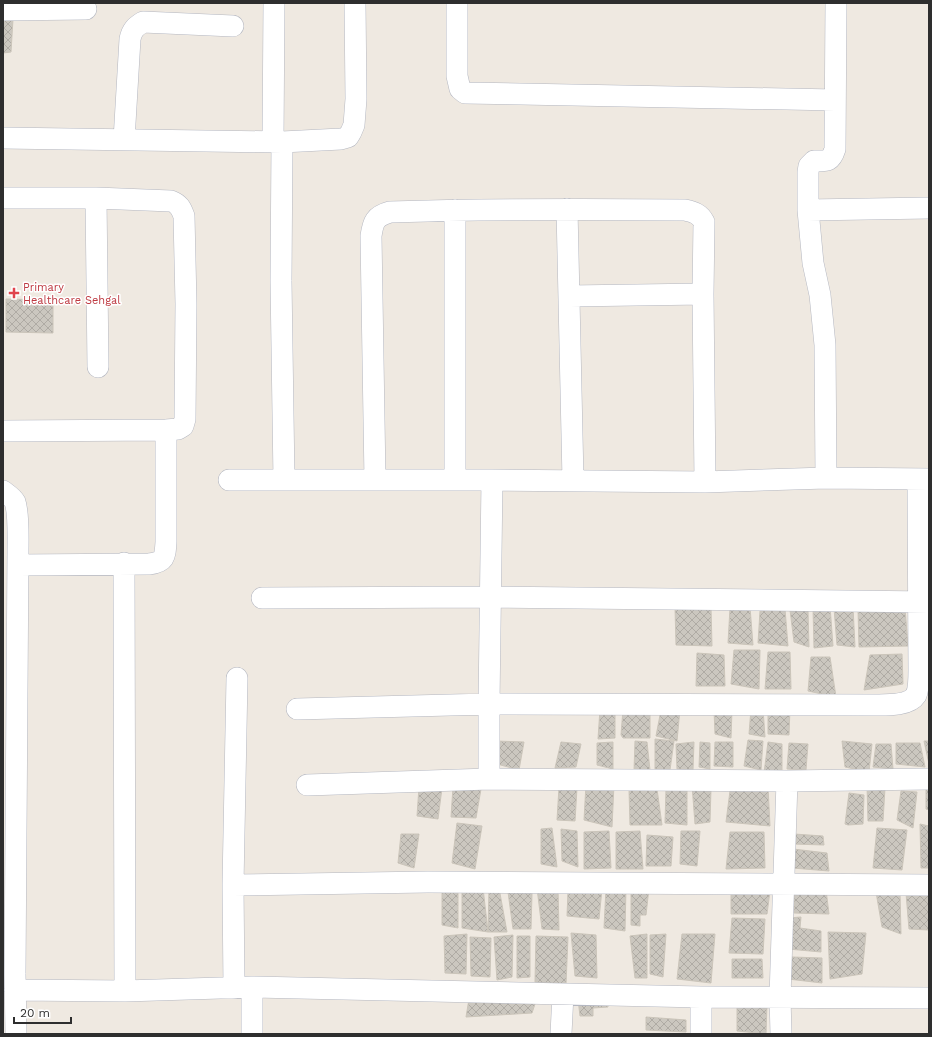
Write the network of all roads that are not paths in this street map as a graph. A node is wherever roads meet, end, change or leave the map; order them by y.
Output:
1 (274, 3) edge
2 (355, 3) edge
3 (457, 3) edge
4 (836, 3) edge
5 (3, 10) edge
6 (86, 10) dead end
7 (233, 26) dead end
8 (835, 100) junction
9 (3, 138) edge
10 (124, 140) junction
11 (277, 142) junction
12 (3, 198) edge
13 (96, 198) junction
14 (929, 208) edge
15 (568, 209) junction
16 (455, 210) junction
17 (808, 210) junction
18 (703, 294) junction
19 (570, 296) junction
20 (98, 367) dead end
21 (166, 430) junction
22 (3, 431) edge
23 (826, 478) junction
24 (923, 479) edge
25 (229, 480) dead end
26 (284, 480) junction
27 (375, 480) junction
28 (455, 480) junction
29 (492, 480) junction
30 (573, 480) junction
31 (705, 482) junction
32 (3, 491) edge
33 (124, 564) junction
34 (18, 565) junction
35 (10, 587) edge
36 (490, 597) junction
37 (262, 598) dead end
38 (924, 602) edge
39 (237, 678) dead end
40 (489, 704) junction
41 (297, 709) dead end
42 (489, 779) junction
43 (929, 779) edge
44 (787, 781) junction
45 (307, 785) dead end
46 (233, 885) junction
47 (783, 885) junction
48 (929, 885) edge
49 (11, 979) edge
50 (243, 987) junction
51 (125, 991) junction
52 (563, 994) junction
53 (701, 997) junction
54 (780, 997) junction
55 (929, 998) edge
56 (16, 1034) edge
57 (252, 1034) edge
58 (561, 1034) edge
59 (701, 1034) edge
60 (781, 1034) edge

1 - 11 street
2 - 11 street
3 - 8 street
4 - 8 street
5 - 6 street
7 - 10 street
8 - 17 street
9 - 10 street
10 - 11 street
11 - 26 street
12 - 13 street
13 - 20 street
13 - 21 street
14 - 17 street
15 - 16 street
15 - 18 street
15 - 19 street
16 - 27 street
16 - 28 street
17 - 23 street
18 - 19 street
18 - 31 street
19 - 30 street
21 - 22 street
21 - 33 street
23 - 24 street
23 - 31 street
24 - 38 street
25 - 26 street
26 - 27 street
27 - 28 street
28 - 29 street
29 - 30 street
29 - 36 street
30 - 31 street
32 - 34 street
33 - 34 street
33 - 51 street
34 - 35 street
35 - 49 street
36 - 37 street
36 - 38 street
36 - 40 street
38 - 40 street
39 - 46 street
40 - 41 street
40 - 42 street
42 - 44 street
42 - 45 street
43 - 44 street
44 - 47 street
46 - 47 street
46 - 50 street
47 - 48 street
47 - 54 street
49 - 51 street
49 - 56 street
50 - 51 street
50 - 52 street
50 - 57 street
52 - 53 street
52 - 58 street
53 - 54 street
53 - 59 street
54 - 55 street
54 - 60 street

